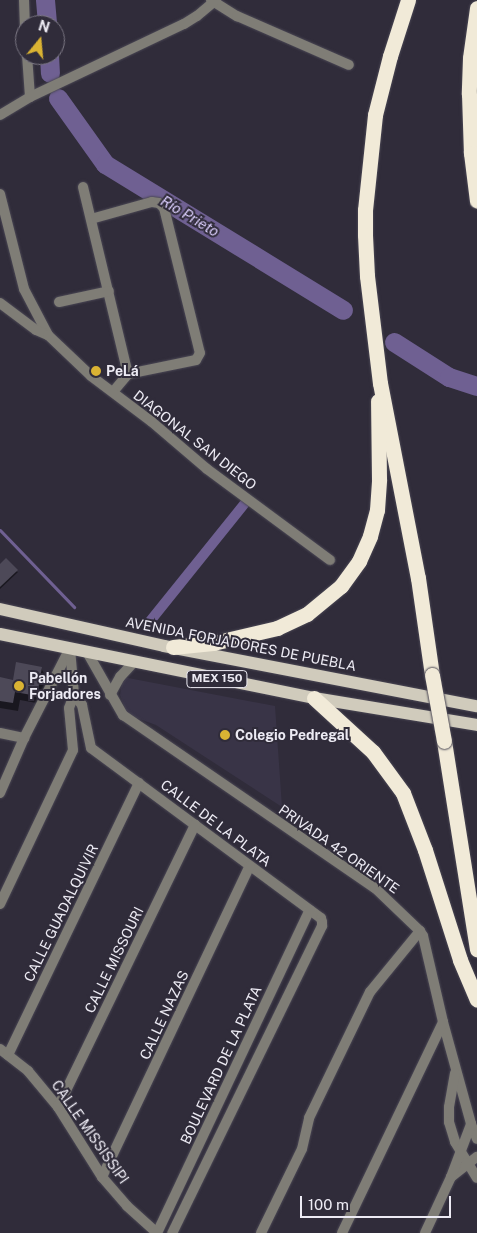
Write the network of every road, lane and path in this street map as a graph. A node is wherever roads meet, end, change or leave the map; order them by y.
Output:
1 (24, 0) edge
2 (408, 0) edge
3 (213, 1) edge
4 (477, 8) edge
5 (25, 15) edge
6 (28, 65) edge
7 (349, 65) dead end
8 (30, 97) junction
9 (0, 115) edge
10 (83, 186) dead end
11 (0, 194) edge
12 (477, 201) edge
13 (91, 219) junction
14 (109, 291) junction
15 (60, 302) dead end
16 (0, 303) edge
17 (48, 335) junction
18 (128, 374) junction
19 (380, 383) junction
20 (113, 392) junction
21 (330, 560) dead end
22 (0, 609) edge
23 (0, 634) edge
24 (173, 647) junction
25 (70, 648) junction
26 (87, 652) junction
27 (134, 662) junction
28 (74, 695) junction
29 (110, 695) junction
30 (314, 698) junction
31 (477, 706) edge
32 (477, 725) edge
33 (0, 733) edge
34 (24, 738) junction
35 (91, 748) junction
36 (72, 750) junction
37 (139, 783) junction
38 (0, 793) edge
39 (195, 825) junction
40 (250, 866) junction
41 (0, 904) edge
42 (310, 910) junction
43 (322, 922) joint
44 (420, 931) junction
45 (477, 949) edge
46 (477, 1000) edge
47 (443, 1022) junction
48 (4, 1052) edge
49 (456, 1070) junction
50 (58, 1107) junction
51 (470, 1124) junction
52 (477, 1139) edge
53 (460, 1150) junction
54 (477, 1157) edge
55 (468, 1164) junction
56 (102, 1177) junction
57 (451, 1177) junction
58 (477, 1178) edge
59 (157, 1233) edge
60 (172, 1233) edge
61 (261, 1233) edge
62 (342, 1233) edge
63 (425, 1233) edge

1 - 5 street
2 - 19 highway
3 - 7 street
3 - 8 street
4 - 12 highway
6 - 8 street
8 - 9 street
10 - 13 street
11 - 17 street, DIAGONAL SAN DIEGO
13 - 14 street
13 - 18 street
14 - 15 street
14 - 18 street
16 - 17 street, DIAGONAL SAN DIEGO
17 - 20 street, DIAGONAL SAN DIEGO
18 - 20 street
19 - 24 highway
19 - 45 highway, bridge
20 - 21 street, DIAGONAL SAN DIEGO
22 - 24 main road, AVENIDA FORJADORES DE PUEBLA / MEX 150
23 - 25 main road, MEX 150
24 - 31 main road, AVENIDA FORJADORES DE PUEBLA / MEX 150
25 - 26 main road, MEX 150
25 - 28 street
25 - 34 street
26 - 27 main road, MEX 150
26 - 29 street, PRIVADA 42 ORIENTE
27 - 29 street
27 - 30 main road, MEX 150
28 - 35 street
28 - 36 street
29 - 44 street, PRIVADA 42 ORIENTE
30 - 32 main road, MEX 150
30 - 46 highway
33 - 34 street
34 - 38 street
35 - 36 street
35 - 37 street, CALLE DE LA PLATA
36 - 41 street
37 - 39 street, CALLE DE LA PLATA
37 - 48 street, CALLE GUADALQUIVIR
39 - 40 street, CALLE DE LA PLATA
39 - 50 street, CALLE MISSOURI
40 - 42 street, CALLE DE LA PLATA
40 - 56 street, CALLE NAZAS
42 - 43 street, CALLE DE LA PLATA
42 - 59 street, BOULEVARD DE LA PLATA
43 - 60 street, BOULEVARD DE LA PLATA
44 - 47 street
44 - 61 street
47 - 49 street
47 - 62 street
48 - 50 street, CALLE MISSISSIPI
49 - 51 street
49 - 53 street
50 - 56 street, CALLE MISSISSIPI
51 - 52 street
51 - 53 street
53 - 55 street
53 - 57 street
54 - 55 street
55 - 57 street
55 - 58 street
56 - 59 street, CALLE MISSISSIPI
57 - 63 street

